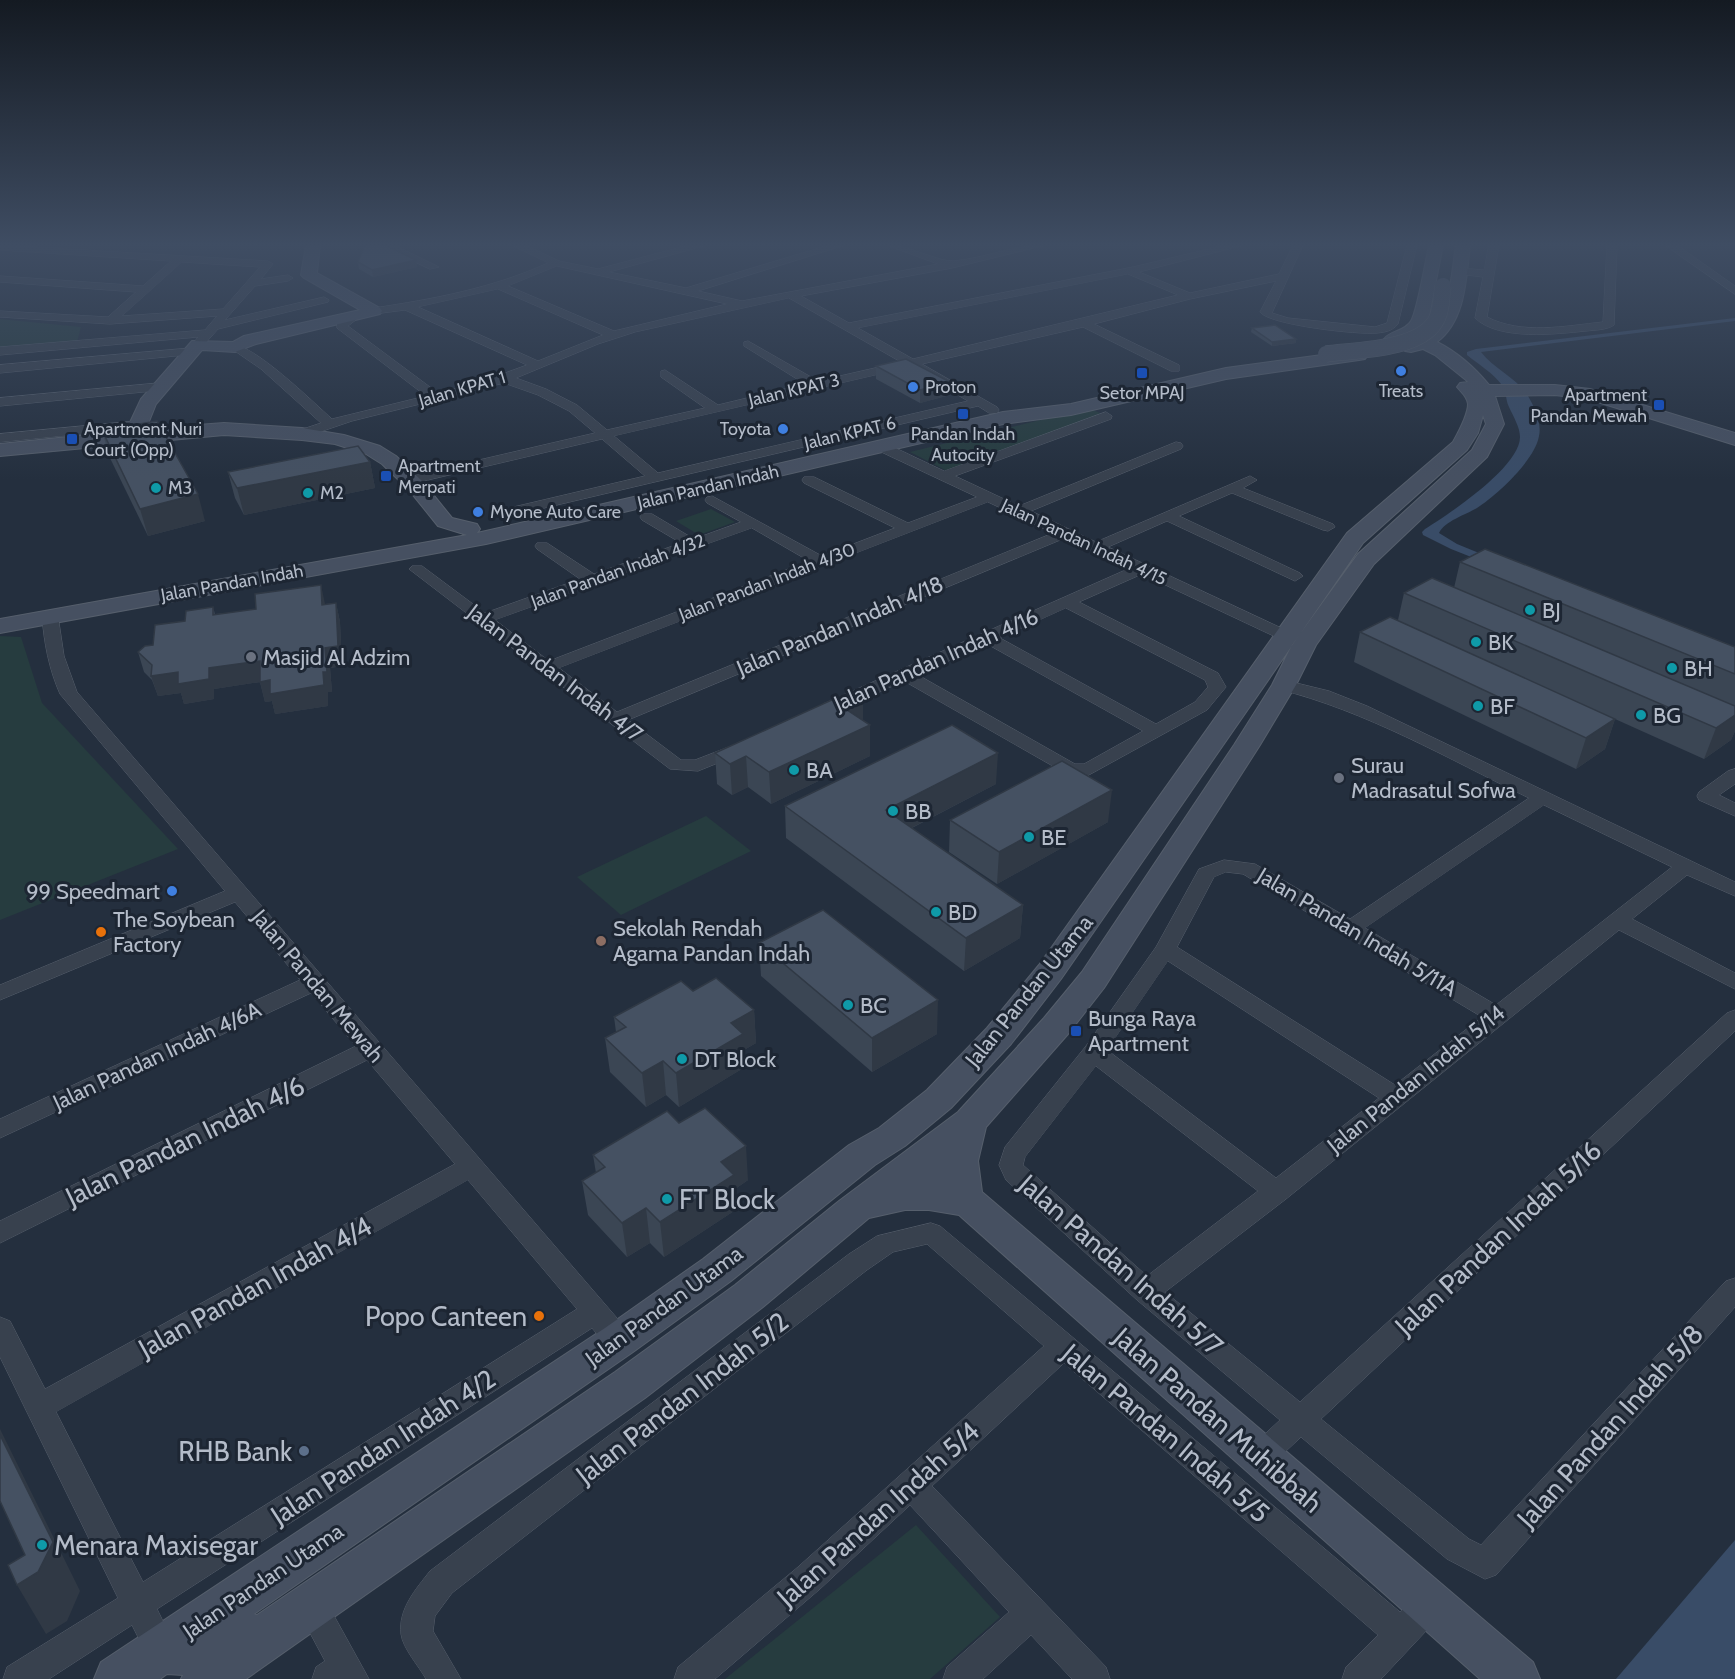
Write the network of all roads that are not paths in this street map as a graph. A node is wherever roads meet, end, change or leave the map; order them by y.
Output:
1 (218, 323) edge
2 (252, 323) edge
3 (321, 323) edge
4 (344, 323) edge
5 (444, 323) edge
6 (586, 323) edge
7 (662, 323) edge
8 (841, 323) edge
9 (865, 323) edge
10 (1082, 323) edge
11 (1084, 323) edge
12 (1310, 323) edge
13 (1392, 323) edge
14 (1419, 323) edge
15 (1423, 323) edge
16 (1435, 323) edge
17 (1492, 323) edge
18 (1608, 323) edge
19 (1446, 325) joint
20 (847, 327) junction
21 (613, 335) junction
22 (1407, 338) junction
23 (204, 339) junction
24 (748, 344) dead end
25 (235, 346) junction
26 (1375, 347) junction
27 (0, 351) edge
28 (911, 363) junction
29 (536, 365) junction
30 (1175, 368) junction
31 (0, 369) edge
32 (665, 374) dead end
33 (503, 378) junction
34 (815, 385) junction
35 (160, 387) junction
36 (1491, 388) junction
37 (1072, 391) dead end
38 (1098, 391) junction
39 (435, 397) junction
40 (0, 402) edge
41 (714, 408) junction
42 (992, 410) junction
43 (1106, 416) dead end
44 (329, 423) junction
45 (136, 430) junction
46 (1735, 433) edge
47 (302, 434) junction
48 (604, 434) junction
49 (0, 438) edge
50 (1735, 439) edge
51 (1176, 446) dead end
52 (882, 447) junction
53 (0, 450) edge
54 (943, 476) junction
55 (655, 478) junction
56 (411, 480) junction
57 (809, 480) dead end
58 (1250, 480) dead end
59 (1231, 488) junction
60 (988, 497) junction
61 (712, 500) dead end
62 (1019, 511) junction
63 (510, 512) dead end
64 (1168, 516) junction
65 (647, 517) dead end
66 (752, 523) junction
67 (1328, 527) dead end
68 (907, 528) junction
69 (437, 530) junction
70 (1065, 533) junction
71 (693, 544) junction
72 (542, 546) dead end
73 (1096, 547) junction
74 (821, 561) junction
75 (1142, 568) junction
76 (417, 569) dead end
77 (1295, 576) dead end
78 (592, 580) junction
79 (1066, 602) junction
80 (50, 616) junction
81 (0, 618) edge
82 (483, 619) junction
83 (0, 626) edge
84 (987, 638) junction
85 (1295, 640) junction
86 (547, 667) junction
87 (904, 674) junction
88 (1284, 685) junction
89 (816, 714) edge
90 (616, 719) junction
91 (1156, 731) junction
92 (752, 742) edge
93 (1735, 775) edge
94 (1543, 797) junction
95 (1735, 810) edge
96 (1686, 866) junction
97 (1248, 868) joint
98 (1735, 890) edge
99 (238, 893) junction
100 (1617, 920) junction
101 (1351, 928) junction
102 (1165, 949) junction
103 (315, 982) junction
104 (1735, 982) edge
105 (0, 993) edge
106 (1496, 1015) junction
107 (1735, 1018) edge
108 (370, 1049) junction
109 (1094, 1052) junction
110 (1394, 1096) junction
111 (939, 1099) junction
112 (970, 1121) junction
113 (0, 1129) edge
114 (862, 1155) junction
115 (920, 1159) junction
116 (472, 1166) junction
117 (1277, 1192) junction
118 (967, 1202) junction
119 (852, 1211) junction
120 (0, 1233) edge
121 (931, 1233) joint
122 (1735, 1289) edge
123 (1146, 1292) junction
124 (607, 1326) junction
125 (2, 1336) edge
126 (1064, 1346) junction
127 (39, 1407) junction
128 (1301, 1419) junction
129 (1260, 1457) junction
130 (912, 1485) junction
131 (1485, 1564) joint
132 (138, 1604) junction
133 (311, 1605) junction
134 (1032, 1613) junction
135 (1415, 1619) junction
136 (161, 1650) junction
137 (342, 1675) edge
138 (19, 1679) edge
139 (118, 1679) edge
140 (205, 1679) edge
141 (445, 1679) edge
142 (690, 1679) edge
143 (959, 1679) edge
144 (1094, 1679) edge
145 (1358, 1679) edge
146 (1516, 1679) edge

1 - 23 street
2 - 23 street
3 - 25 main road
4 - 39 street
5 - 29 street
6 - 21 street
7 - 21 street, Jalan KPAT 1
8 - 20 street
9 - 20 street
10 - 28 street, Jalan KPAT 3
11 - 30 street
12 - 22 street
13 - 22 street
14 - 22 main road
15 - 19 main road
16 - 38 main road, bridge
17 - 18 street
19 - 22 main road
20 - 28 street
21 - 29 street, Jalan KPAT 1
22 - 26 main road, Jalan Pandan Indah
22 - 36 main road, Jalan Pandan Utama
23 - 25 main road
23 - 27 street
23 - 31 street
23 - 35 main road
24 - 34 street
25 - 44 street
26 - 30 main road, Jalan Pandan Indah
26 - 42 main road, Jalan Pandan Indah
28 - 34 street, Jalan KPAT 3
28 - 42 street
29 - 33 street, Jalan KPAT 1
30 - 38 main road, Jalan Pandan Indah
32 - 41 street
33 - 39 street, Jalan KPAT 1
33 - 48 street
34 - 41 street, Jalan KPAT 3
35 - 40 street
35 - 45 main road
36 - 46 main road
36 - 50 main road
36 - 85 main road, Jalan Pandan Utama
36 - 85 main road, Jalan Pandan Utama
37 - 42 main road, Jalan Pandan Indah
38 - 42 main road
39 - 44 street, Jalan KPAT 1
41 - 48 street, Jalan KPAT 3
42 - 52 main road, Jalan Pandan Indah
42 - 55 street, Jalan KPAT 6
42 - 69 main road, Jalan Pandan Indah
43 - 54 street
44 - 47 street, Jalan KPAT 1
45 - 47 main road
45 - 49 street
45 - 53 main road
47 - 56 main road
48 - 55 street
48 - 56 street, Jalan KPAT 3
51 - 62 street
52 - 54 street, Jalan Pandan Indah 4/15
52 - 80 main road, Jalan Pandan Indah
54 - 60 street, Jalan Pandan Indah 4/15
55 - 63 street, Jalan KPAT 6
56 - 69 main road
57 - 68 street
58 - 59 street
59 - 64 street
59 - 67 street
60 - 62 street, Jalan Pandan Indah 4/15
60 - 68 street, Jalan Pandan Indah 4/30
61 - 66 street
62 - 70 street, Jalan Pandan Indah 4/15
64 - 73 street
64 - 77 street
65 - 71 street
66 - 71 street, Jalan Pandan Indah 4/32
66 - 74 street
68 - 74 street, Jalan Pandan Indah 4/30
69 - 81 main road, Jalan Pandan Indah
70 - 73 street, Jalan Pandan Indah 4/15
70 - 90 street, Jalan Pandan Indah 4/18
71 - 78 street, Jalan Pandan Indah 4/32
72 - 78 street
73 - 75 street, Jalan Pandan Indah 4/15
74 - 86 street, Jalan Pandan Indah 4/30
75 - 79 street, Jalan Pandan Indah 4/16
75 - 85 street, Jalan Pandan Indah 4/15
76 - 82 street, Jalan Pandan Indah 4/7
78 - 82 street, Jalan Pandan Indah 4/32
79 - 84 street, Jalan Pandan Indah 4/16
79 - 91 street
80 - 83 main road, Jalan Pandan Indah
80 - 99 street, Jalan Pandan Mewah
82 - 86 street, Jalan Pandan Indah 4/7
84 - 87 street, Jalan Pandan Indah 4/16
84 - 91 street
85 - 88 main road, Jalan Pandan Utama
85 - 111 main road, Jalan Pandan Utama
86 - 90 street, Jalan Pandan Indah 4/7
87 - 89 street, Jalan Pandan Indah 4/16
87 - 91 street
88 - 94 street
88 - 112 main road, Jalan Pandan Utama
90 - 92 street, Jalan Pandan Indah 4/7
93 - 95 street
94 - 96 street
94 - 101 street
96 - 98 street
96 - 100 street, Jalan Pandan Indah 5/14
97 - 101 street, Jalan Pandan Indah 5/11A
97 - 102 street, Jalan Pandan Indah 5/7
99 - 103 street, Jalan Pandan Mewah
99 - 105 street
100 - 104 street
100 - 106 street, Jalan Pandan Indah 5/14
101 - 106 street, Jalan Pandan Indah 5/11A
102 - 109 street, Jalan Pandan Indah 5/7
102 - 110 street
103 - 108 street, Jalan Pandan Mewah
103 - 113 street, Jalan Pandan Indah 4/6A
106 - 110 street, Jalan Pandan Indah 5/14
107 - 128 street, Jalan Pandan Indah 5/16
108 - 116 street, Jalan Pandan Mewah
108 - 120 street, Jalan Pandan Indah 4/6
109 - 117 street
109 - 123 street, Jalan Pandan Indah 5/7
110 - 117 street, Jalan Pandan Indah 5/14
111 - 114 main road, Jalan Pandan Utama
111 - 115 main road
112 - 115 main road, Jalan Pandan Utama
112 - 118 main road
114 - 115 main road
114 - 124 main road, Jalan Pandan Utama
115 - 118 main road, Jalan Pandan Muhibbah
115 - 119 main road, Jalan Pandan Utama
116 - 124 street, Jalan Pandan Mewah
116 - 127 street, Jalan Pandan Indah 4/4
117 - 123 street, Jalan Pandan Indah 5/14
118 - 119 main road
118 - 129 main road, Jalan Pandan Muhibbah
119 - 133 main road, Jalan Pandan Utama
121 - 126 street, Jalan Pandan Indah 5/5
121 - 141 street, Jalan Pandan Indah 5/2
122 - 131 street, Jalan Pandan Indah 5/8
123 - 128 street, Jalan Pandan Indah 5/7
124 - 132 street, Jalan Pandan Indah 4/2
124 - 136 main road, Jalan Pandan Utama
125 - 127 street
126 - 130 street, Jalan Pandan Indah 5/4
126 - 135 street, Jalan Pandan Indah 5/5
127 - 132 street
128 - 129 street, Jalan Pandan Indah 5/16
128 - 131 street, Jalan Pandan Indah 5/7
129 - 135 main road, Jalan Pandan Muhibbah
130 - 134 street
130 - 142 street, Jalan Pandan Indah 5/4
132 - 136 street
132 - 138 street, Jalan Pandan Indah 4/2
133 - 136 main road
133 - 137 street
133 - 140 main road, Jalan Pandan Utama
134 - 143 street
134 - 144 street
135 - 145 street
135 - 146 main road, Jalan Pandan Muhibbah
136 - 139 main road, Jalan Pandan Utama

